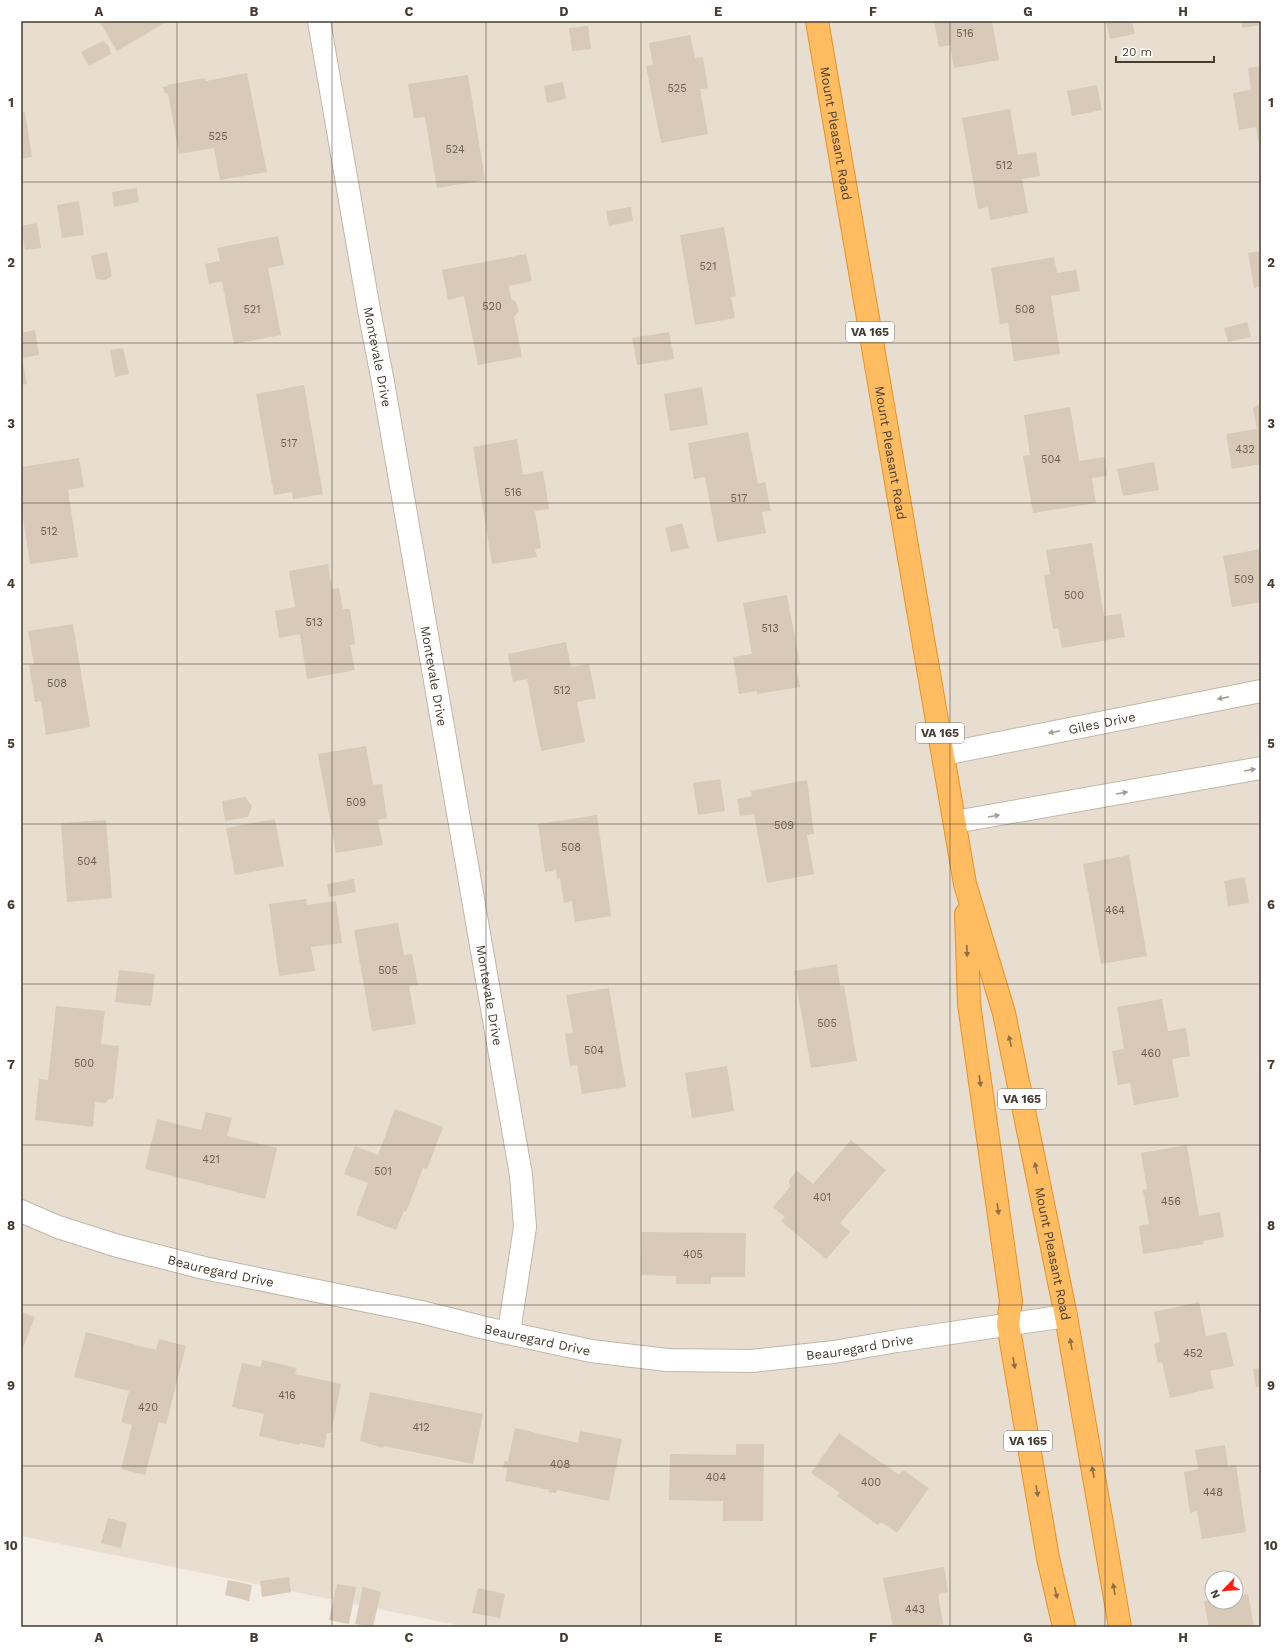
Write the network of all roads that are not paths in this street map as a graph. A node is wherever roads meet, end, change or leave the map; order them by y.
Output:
1 (319, 21) edge
2 (817, 21) edge
3 (1261, 691) edge
4 (944, 754) junction
5 (1261, 768) edge
6 (955, 822) junction
7 (965, 884) junction
8 (21, 1211) edge
9 (1066, 1316) junction
10 (1008, 1324) junction
11 (509, 1332) junction
12 (1064, 1627) edge
13 (1120, 1627) edge

1 - 11 street, Montevale Drive
2 - 4 highway, Mount Pleasant Road / VA 165
3 -> 4 street, Giles Drive
4 - 6 highway, Mount Pleasant Road / VA 165
6 -> 5 street
6 - 7 highway, Mount Pleasant Road / VA 165
9 -> 7 highway, Mount Pleasant Road / VA 165
7 -> 10 highway, Mount Pleasant Road / VA 165
8 - 11 street, Beauregard Drive
9 - 10 street, Beauregard Drive
13 -> 9 highway, Mount Pleasant Road / VA 165
10 - 11 street, Beauregard Drive
10 -> 12 highway, Mount Pleasant Road / VA 165

